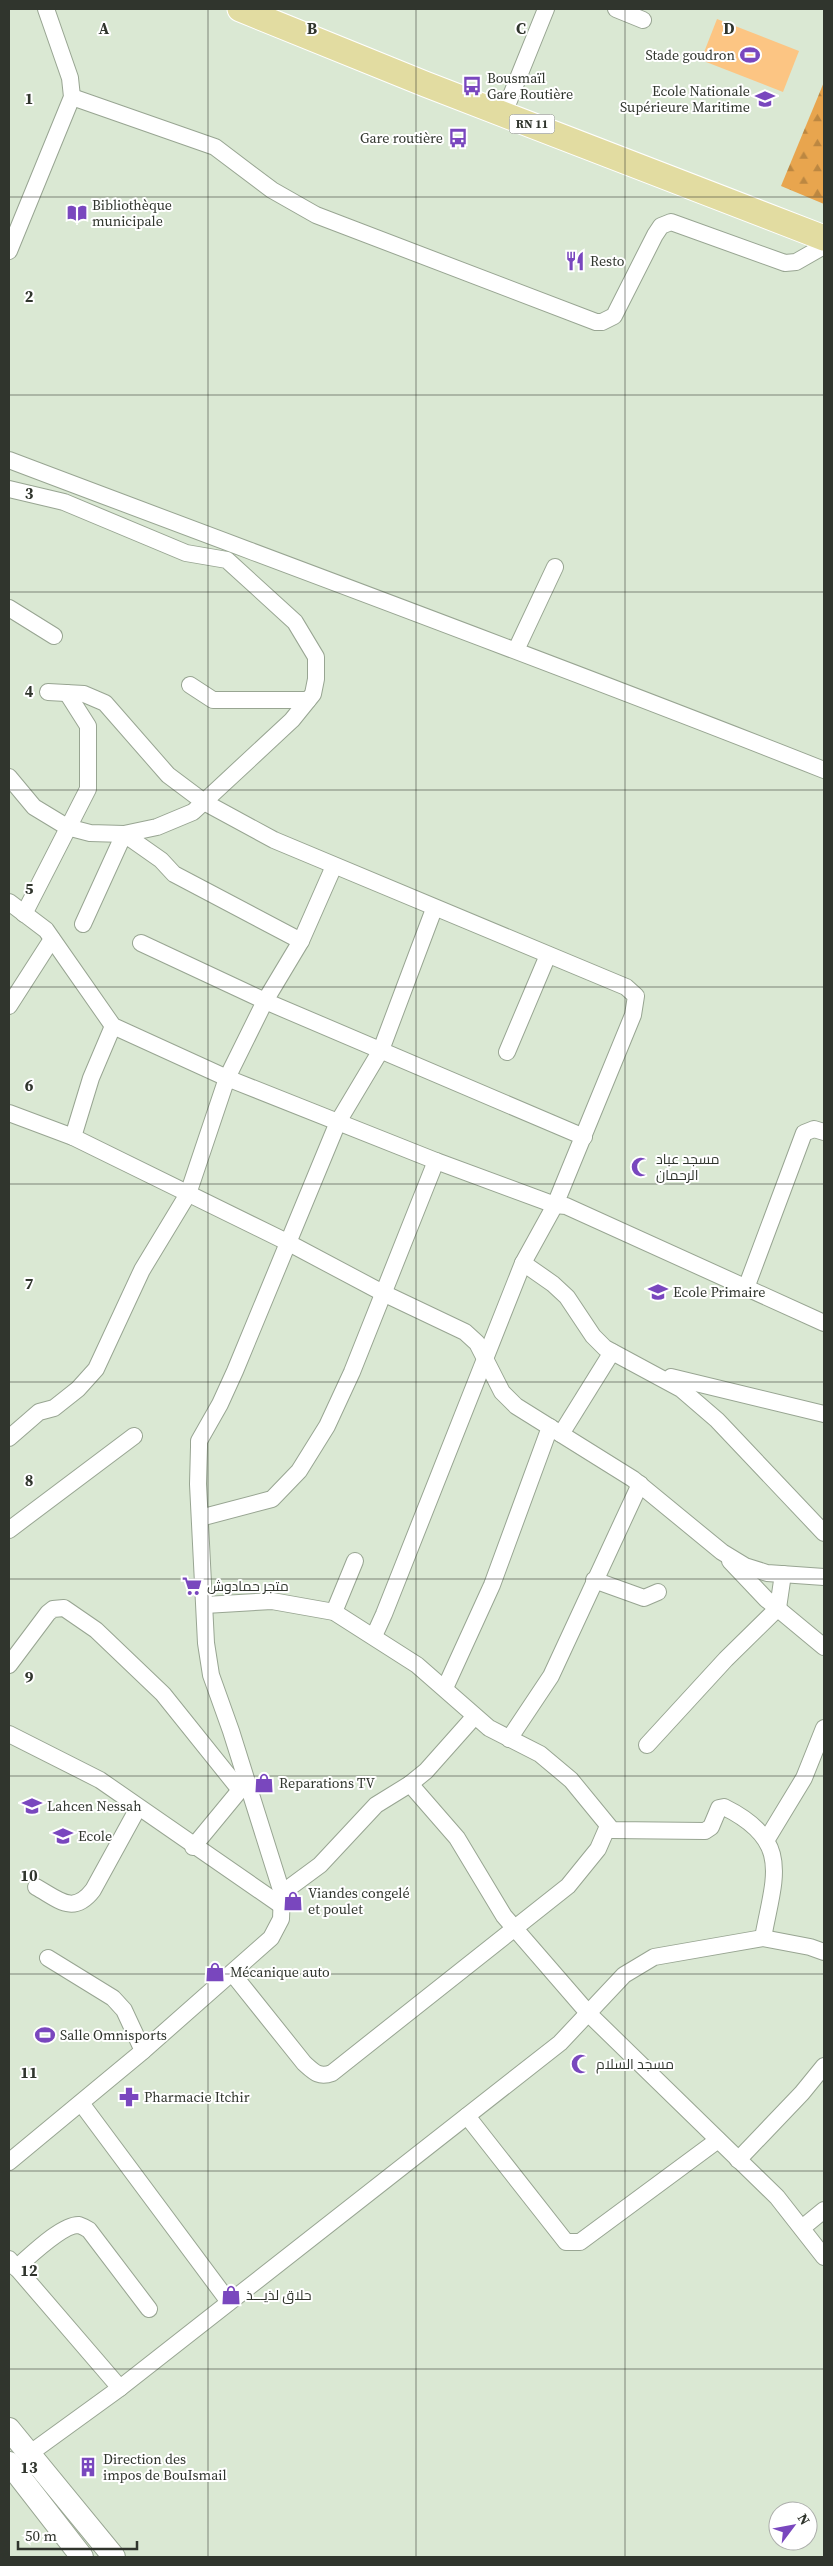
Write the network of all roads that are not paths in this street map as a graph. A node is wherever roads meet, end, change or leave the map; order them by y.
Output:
1 (46, 9) edge
2 (240, 9) edge
3 (546, 9) edge
4 (616, 9) edge
5 (643, 20) dead end
6 (72, 97) junction
7 (504, 113) junction
8 (824, 238) edge
9 (824, 246) edge
10 (9, 251) edge
11 (9, 460) edge
12 (9, 489) edge
13 (177, 524) junction
14 (169, 546) junction
15 (555, 567) dead end
16 (9, 608) edge
17 (54, 636) dead end
18 (516, 650) junction
19 (190, 685) dead end
20 (48, 692) dead end
21 (67, 693) junction
22 (308, 700) junction
23 (824, 770) edge
24 (9, 777) edge
25 (204, 802) junction
26 (67, 827) junction
27 (124, 834) junction
28 (334, 866) junction
29 (9, 902) edge
30 (434, 909) junction
31 (24, 914) junction
32 (83, 924) dead end
33 (52, 938) junction
34 (302, 941) junction
35 (141, 943) dead end
36 (548, 955) junction
37 (265, 1001) junction
38 (9, 1006) edge
39 (113, 1026) junction
40 (381, 1050) junction
41 (507, 1052) dead end
42 (227, 1078) junction
43 (9, 1113) edge
44 (338, 1122) junction
45 (824, 1132) edge
46 (73, 1137) junction
47 (584, 1137) junction
48 (436, 1161) junction
49 (188, 1194) junction
50 (555, 1205) junction
51 (287, 1242) junction
52 (523, 1263) junction
53 (746, 1288) junction
54 (383, 1293) junction
55 (824, 1323) edge
56 (612, 1352) junction
57 (485, 1356) junction
58 (655, 1373) junction
59 (486, 1374) junction
60 (824, 1414) edge
61 (556, 1430) junction
62 (134, 1436) dead end
63 (9, 1438) edge
64 (640, 1484) junction
65 (200, 1518) junction
66 (9, 1530) edge
67 (824, 1533) edge
68 (714, 1545) junction
69 (355, 1561) dead end
70 (783, 1574) junction
71 (824, 1577) edge
72 (594, 1580) junction
73 (658, 1592) dead end
74 (204, 1605) junction
75 (778, 1608) junction
76 (334, 1612) junction
77 (374, 1636) junction
78 (824, 1647) edge
79 (9, 1665) edge
80 (445, 1688) junction
81 (474, 1717) junction
82 (824, 1728) edge
83 (9, 1734) edge
84 (509, 1739) junction
85 (647, 1745) dead end
86 (410, 1784) junction
87 (244, 1787) junction
88 (138, 1808) junction
89 (608, 1826) junction
90 (767, 1839) junction
91 (194, 1847) junction
92 (36, 1887) dead end
93 (282, 1900) junction
94 (514, 1928) junction
95 (763, 1938) junction
96 (824, 1952) edge
97 (48, 1958) dead end
98 (232, 1973) junction
99 (589, 2014) junction
100 (143, 2051) junction
101 (824, 2066) edge
102 (81, 2103) junction
103 (467, 2116) junction
104 (718, 2140) junction
105 (738, 2160) junction
106 (9, 2162) edge
107 (824, 2210) edge
108 (802, 2228) junction
109 (824, 2257) edge
110 (12, 2264) edge
111 (229, 2302) junction
112 (149, 2309) dead end
113 (120, 2388) junction
114 (9, 2429) edge
115 (29, 2454) junction
116 (9, 2463) edge
117 (82, 2557) edge
118 (114, 2557) edge

1 - 6 street
2 - 7 main road, RN 11
3 - 7 street
4 - 5 street
6 - 9 street
6 - 10 street
7 - 8 main road, RN 11
11 - 13 street
12 - 14 street
13 - 14 street
13 - 18 street
14 - 22 street
15 - 18 street
16 - 17 street
18 - 23 street
19 - 22 street
20 - 21 street
21 - 25 street
21 - 26 street
22 - 25 street
24 - 26 street
25 - 27 street
25 - 28 street
26 - 27 street
26 - 31 street
27 - 32 street
27 - 34 street
28 - 30 street
28 - 34 street
29 - 31 street
30 - 36 street
30 - 40 street
31 - 33 street
33 - 38 street
33 - 39 street
34 - 37 street
35 - 37 street
36 - 41 street
36 - 47 street
37 - 40 street
37 - 42 street
39 - 42 street
39 - 46 street
40 - 44 street
40 - 47 street
42 - 44 street
42 - 49 street
43 - 46 street
44 - 48 street
44 - 51 street
45 - 53 street
46 - 49 street
47 - 50 street
48 - 50 street
48 - 54 street
49 - 51 street
49 - 63 street
50 - 52 street
50 - 53 street
51 - 54 street
51 - 65 street
52 - 56 street
52 - 57 street
53 - 55 street
54 - 57 street
54 - 65 street
56 - 58 street
56 - 61 street
57 - 59 street
58 - 60 street
58 - 67 street
59 - 61 street
59 - 77 street
61 - 64 street
61 - 80 street
62 - 66 street
64 - 68 street
64 - 72 street
65 - 74 street
68 - 70 street
68 - 75 street
69 - 76 street
70 - 71 street
70 - 75 street
72 - 73 street
72 - 84 street
74 - 76 street
74 - 87 street
75 - 78 street
75 - 85 street
76 - 77 street
77 - 80 street
79 - 87 street
80 - 81 street
81 - 84 street
81 - 86 street
82 - 90 street
83 - 88 street
84 - 89 street
86 - 93 street
86 - 94 street
87 - 91 street
87 - 93 street
88 - 91 street
88 - 92 street
89 - 90 street
89 - 94 street
90 - 95 street
91 - 93 street
93 - 98 street
94 - 98 street
94 - 99 street
95 - 96 street
95 - 99 street
97 - 100 street
98 - 100 street
99 - 103 street
99 - 104 street
100 - 102 street
101 - 105 street
102 - 106 street
102 - 111 street
103 - 104 street
103 - 111 street
104 - 105 street
105 - 108 street
107 - 108 street
108 - 109 street
110 - 112 street
110 - 113 street
111 - 113 street
113 - 115 street
114 - 115 main road
115 - 118 main road
116 - 117 main road

